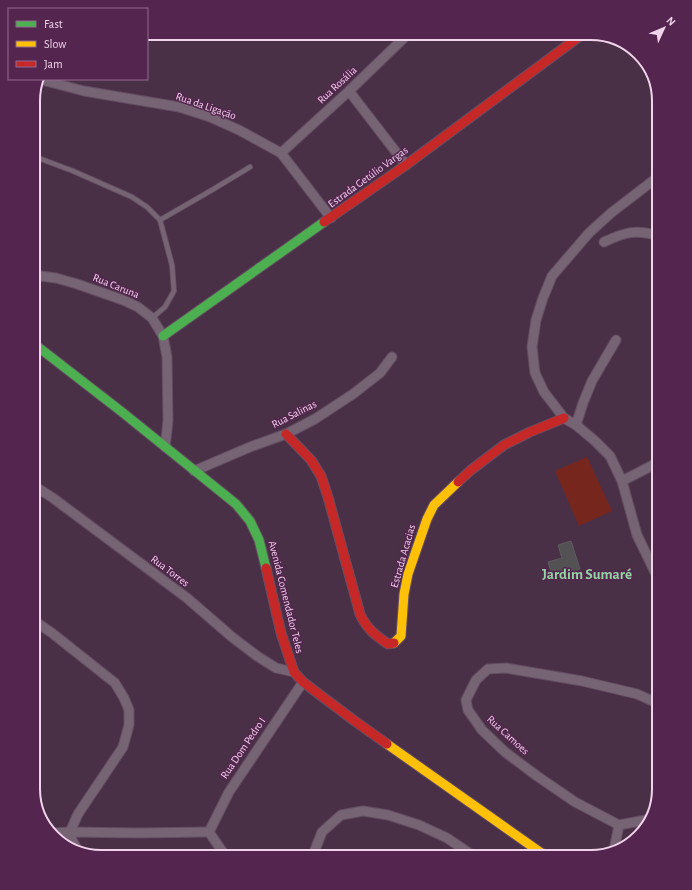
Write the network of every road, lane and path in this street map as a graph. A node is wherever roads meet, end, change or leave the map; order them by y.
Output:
1 (402, 40) edge
2 (575, 40) edge
3 (44, 80) edge
4 (349, 91) junction
5 (281, 153) junction
6 (40, 159) edge
7 (406, 165) junction
8 (250, 167) dead end
9 (652, 181) edge
10 (331, 218) junction
11 (160, 220) junction
12 (652, 234) edge
13 (604, 242) dead end
14 (40, 276) edge
15 (152, 318) junction
16 (163, 336) junction
17 (616, 340) dead end
18 (40, 348) edge
19 (392, 357) dead end
20 (564, 418) junction
21 (576, 425) junction
22 (286, 434) junction
23 (165, 447) junction
24 (652, 466) edge
25 (194, 471) junction
26 (622, 481) junction
27 (40, 490) edge
28 (652, 566) edge
29 (40, 624) edge
30 (294, 672) junction
31 (303, 682) junction
32 (652, 701) edge
33 (643, 821) edge
34 (619, 825) junction
35 (70, 832) junction
36 (209, 832) junction
37 (59, 833) edge
38 (74, 843) edge
39 (615, 845) edge
40 (221, 850) edge
41 (315, 850) edge
42 (465, 850) edge
43 (537, 850) edge

1 - 4 street, Rua Rosália
2 - 7 main road, Estrada Getúlio Vargas
3 - 5 street, Rua da Ligação
4 - 5 street, Rua Rosália
4 - 7 street
5 - 10 street, Rua da Ligação
6 - 11 lane
7 - 10 main road, Estrada Getúlio Vargas
8 - 11 lane
9 - 20 street
10 - 16 main road, Estrada Getúlio Vargas
11 - 15 lane
12 - 13 street
14 - 15 street, Rua Caruna
15 - 16 street, Rua Caruna
16 - 23 street, Rua Caruna
17 - 21 street
18 - 23 main road, Avenida Comendador Teles
19 - 22 street, Rua Salinas
20 - 21 street
20 - 22 main road, Estrada Acacias
21 - 26 street
22 - 25 street, Rua Salinas
23 - 25 main road, Avenida Comendador Teles
24 - 26 street
25 - 30 main road, Avenida Comendador Teles
26 - 28 street
27 - 30 street, Rua Torres
29 - 35 street
30 - 31 main road, Avenida Comendador Teles
31 - 36 street, Rua Dom Pedro I
31 - 43 main road, Avenida Comendador Teles
32 - 34 street, Rua Camoes
33 - 34 street
34 - 39 street
35 - 36 street
35 - 37 street
35 - 38 street
36 - 40 street
41 - 42 street

